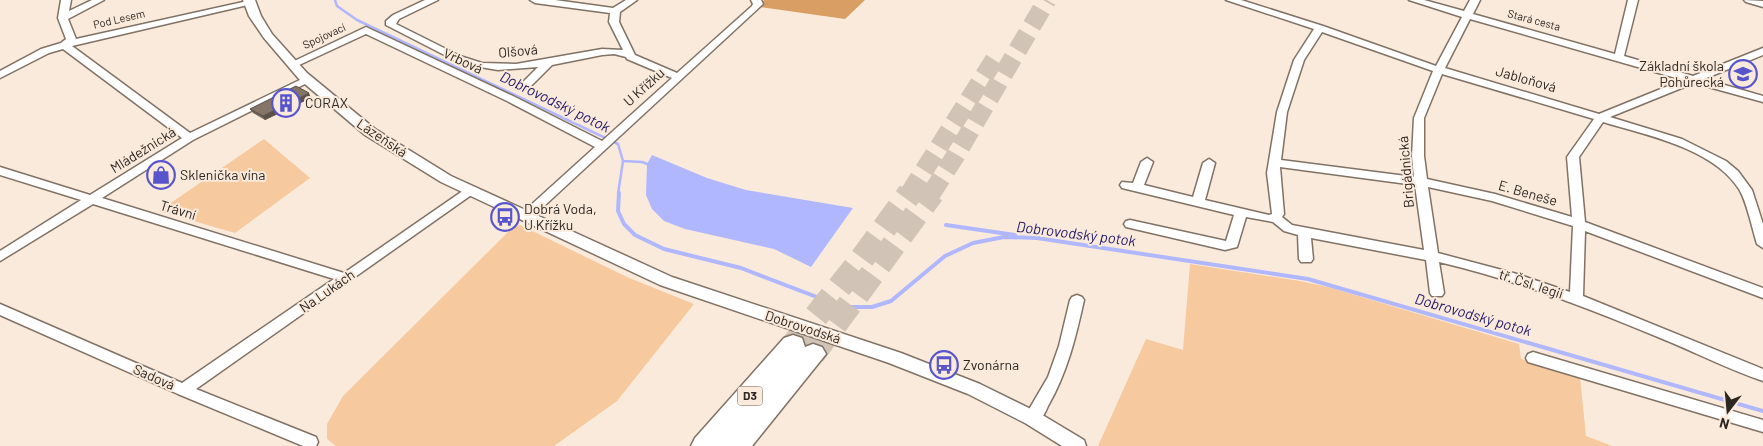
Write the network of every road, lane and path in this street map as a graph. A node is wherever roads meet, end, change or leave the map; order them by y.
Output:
1 (66, 0) edge
2 (99, 0) edge
3 (433, 0) edge
4 (536, 0) edge
5 (632, 0) edge
6 (756, 0) edge
7 (1231, 0) edge
8 (1414, 0) edge
9 (1475, 0) edge
10 (1633, 0) edge
11 (1749, 0) edge
12 (249, 1) edge
13 (1763, 4) edge
14 (615, 11) junction
15 (1468, 16) junction
16 (63, 18) junction
17 (1320, 28) junction
18 (366, 30) joint
19 (64, 45) junction
20 (1763, 51) edge
21 (628, 54) junction
22 (1619, 57) junction
23 (550, 62) junction
24 (293, 64) junction
25 (1439, 70) junction
26 (0, 75) edge
27 (678, 77) junction
28 (1694, 79) junction
29 (308, 80) junction
30 (524, 87) dead end
31 (1763, 99) edge
32 (1601, 117) junction
33 (190, 138) junction
34 (602, 145) junction
35 (1147, 162) dead end
36 (1209, 163) dead end
37 (1274, 163) junction
38 (0, 171) edge
39 (1421, 182) junction
40 (471, 191) junction
41 (93, 200) junction
42 (1198, 202) junction
43 (1240, 212) junction
44 (525, 217) junction
45 (1275, 218) junction
46 (1579, 223) junction
47 (1130, 224) dead end
48 (1304, 233) junction
49 (1763, 244) edge
50 (1432, 256) junction
51 (0, 257) edge
52 (1306, 260) dead end
53 (346, 278) junction
54 (1763, 293) edge
55 (1437, 294) dead end
56 (1576, 299) junction
57 (1077, 300) dead end
58 (0, 308) edge
59 (1533, 358) dead end
60 (1763, 375) edge
61 (183, 390) junction
62 (1035, 414) junction
63 (1763, 426) edge
64 (310, 442) dead end
65 (705, 446) edge
66 (735, 446) edge
67 (1077, 446) edge

1 - 16 street
2 - 16 street
3 - 23 street, Olšová
4 - 14 street
5 - 14 street
6 - 27 street, U Křížku
7 - 17 street, Jabloňová
8 - 15 street, Stará cesta
9 - 15 street, Brigádnická
10 - 22 street
11 - 13 street
12 - 19 street, Pod Lesem
12 - 24 street, Lázeňská
14 - 21 street
15 - 22 street, Stará cesta
15 - 25 street, Brigádnická
16 - 19 street
17 - 25 street, Jabloňová
17 - 37 street
18 - 24 street, Spojovací
18 - 34 street, Vrbová
19 - 26 street, Pod Lesem
19 - 33 street
20 - 28 street
21 - 23 street, Olšová
21 - 27 street
22 - 28 street, Stará cesta
23 - 30 street
24 - 29 street, Lázeňská
25 - 32 street, Jabloňová
25 - 39 street, Brigádnická
27 - 34 street, U Křížku
28 - 31 street, Stará cesta
28 - 32 street
29 - 33 street, Mládežnická
29 - 40 street, Lázeňská
32 - 46 street
32 - 49 street, Jabloňová
33 - 41 street, Mládežnická
34 - 44 street, U Křížku
35 - 42 street
36 - 42 street
37 - 39 street, E. Beneše
37 - 45 street
38 - 41 street, Trávní
39 - 46 street, E. Beneše
39 - 50 street, Brigádnická
40 - 44 street, Lázeňská
40 - 53 street, Na Lukách
41 - 51 street, Mládežnická
41 - 53 street, Trávní
42 - 43 street
43 - 45 street
43 - 47 street
44 - 62 street, Dobrovodská
45 - 48 street, tř. Čsl. legií
46 - 54 street, E. Beneše
46 - 56 street
48 - 50 street, tř. Čsl. legií
48 - 52 street
50 - 55 street, Brigádnická
50 - 56 street, tř. Čsl. legií
53 - 61 street, Na Lukách
56 - 60 street, tř. Čsl. legií
57 - 62 street
58 - 61 street, Sadová
59 - 63 street
61 - 64 street, Sadová
62 - 67 street, Dobrovodská
65 - 66 highway, D3

